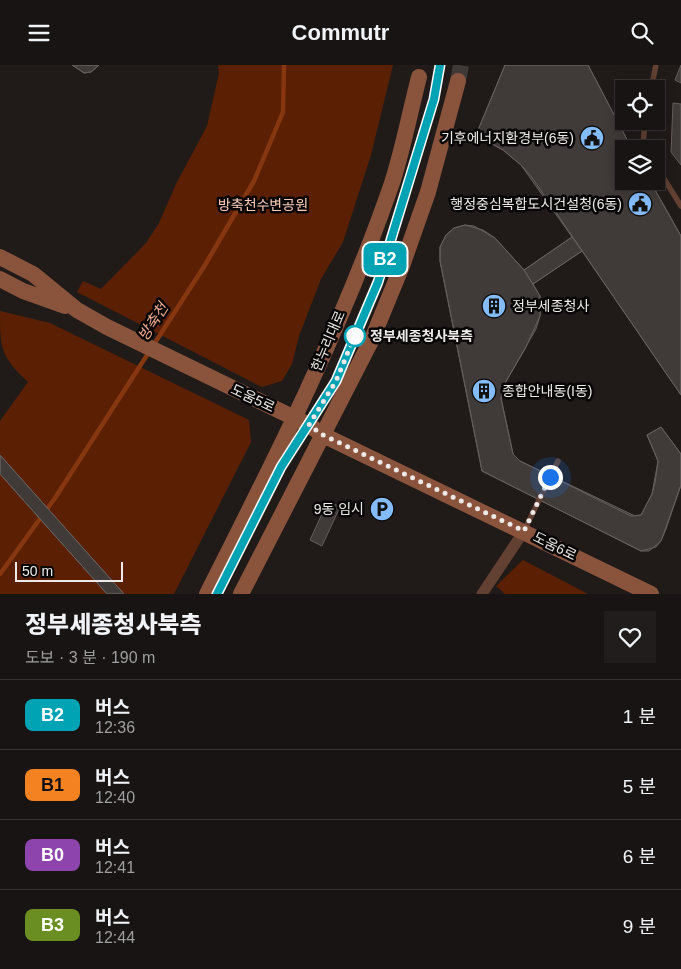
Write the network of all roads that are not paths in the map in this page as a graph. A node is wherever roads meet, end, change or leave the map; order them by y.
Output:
1 (440, 65) edge
2 (656, 65) edge
3 (419, 77) dead end
4 (653, 80) edge
5 (458, 81) tunnel mouth
6 (665, 180) edge
7 (681, 206) edge
8 (0, 257) edge
9 (0, 279) edge
10 (77, 310) junction
11 (302, 421) junction
12 (323, 435) junction
13 (558, 461) dead end
14 (524, 531) junction
15 (207, 594) edge
16 (217, 594) edge
17 (241, 594) edge
18 (482, 594) edge
19 (651, 594) edge

1 - 11 lane
2 - 4 lane
3 - 11 street, 한누리대로
5 - 12 street
6 - 7 lane
8 - 10 street
9 - 10 street
10 - 11 street, 도움5로
11 - 12 street, 도움5로
11 - 15 street, 한누리대로
11 - 16 lane
12 - 14 street, 도움6로
12 - 17 street
13 - 14 lane
14 - 18 street
14 - 19 street, 도움6로

